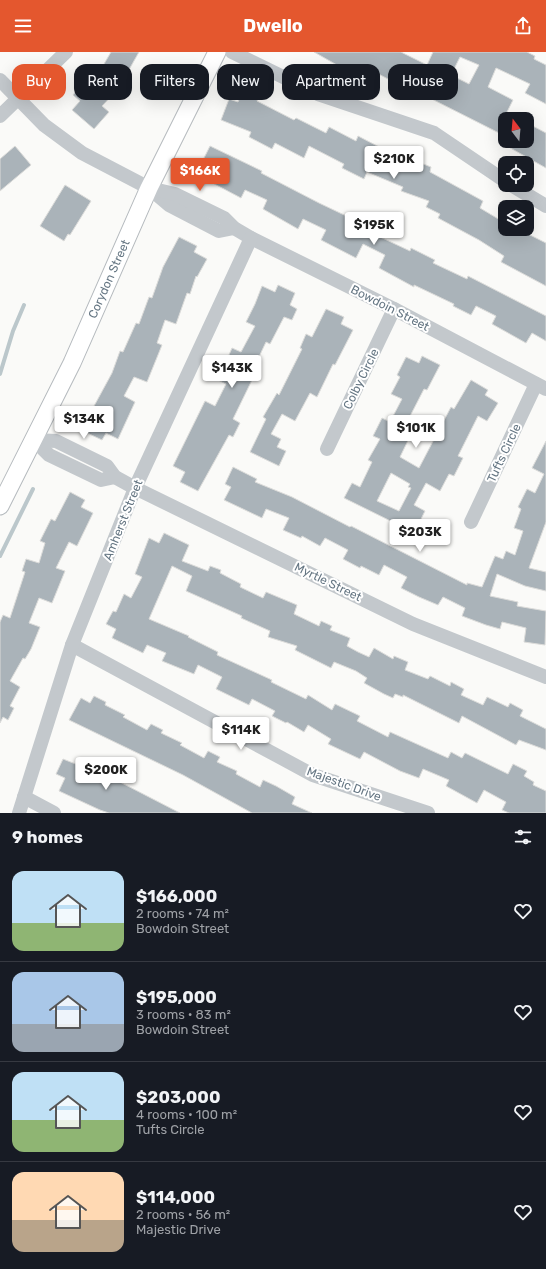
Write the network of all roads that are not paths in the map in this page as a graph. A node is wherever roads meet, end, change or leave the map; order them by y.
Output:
1 (66, 52) edge
2 (217, 52) edge
3 (232, 52) edge
4 (54, 64) edge
5 (0, 80) edge
6 (12, 91) edge
7 (17, 100) edge
8 (21, 100) edge
9 (0, 116) edge
10 (498, 176) edge
11 (149, 188) junction
12 (523, 192) edge
13 (546, 206) edge
14 (251, 238) junction
15 (394, 310) junction
16 (541, 386) edge
17 (34, 440) junction
18 (327, 449) dead end
19 (135, 488) junction
20 (0, 506) edge
21 (471, 522) dead end
22 (72, 645) junction
23 (546, 677) edge
24 (24, 797) junction
25 (19, 813) edge
26 (54, 813) edge
27 (428, 813) edge

1 - 4 street
2 - 11 main road, Corydon Street
3 - 10 street
5 - 6 street, Bowdoin Street
7 - 9 street
8 - 11 street, Bowdoin Street
11 - 14 street, Bowdoin Street
11 - 17 main road, Corydon Street
12 - 13 street
14 - 15 street, Bowdoin Street
14 - 19 street, Amherst Street
15 - 16 street, Bowdoin Street
15 - 18 street, Colby Circle
16 - 21 street, Tufts Circle
17 - 19 street, Myrtle Street
17 - 20 main road, Corydon Street
19 - 22 street, Amherst Street
19 - 23 street, Myrtle Street
22 - 24 street, Amherst Street
22 - 27 street, Majestic Drive
24 - 25 street, Amherst Street
24 - 26 street

